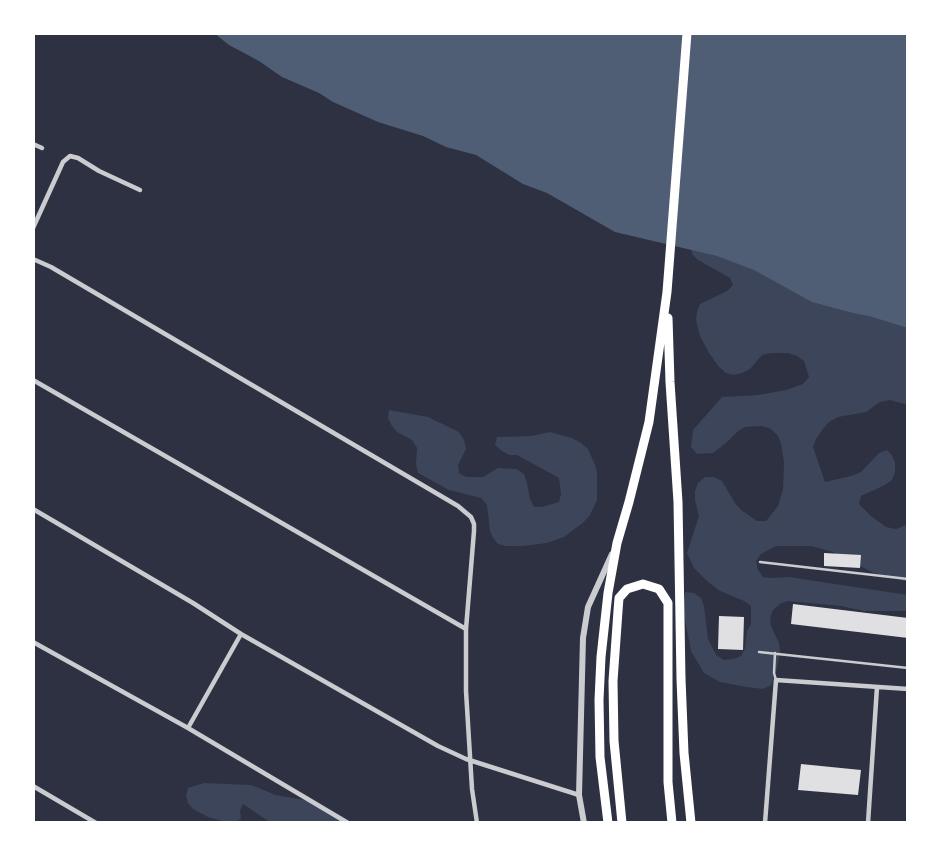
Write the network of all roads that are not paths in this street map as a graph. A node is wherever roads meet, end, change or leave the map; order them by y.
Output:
1 (687, 33) edge
2 (33, 144) edge
3 (42, 148) dead end
4 (140, 190) dead end
5 (33, 228) edge
6 (33, 259) edge
7 (667, 292) junction
8 (33, 380) edge
9 (33, 509) edge
10 (617, 543) junction
11 (760, 562) dead end
12 (908, 579) edge
13 (466, 629) junction
14 (242, 634) junction
15 (33, 642) edge
16 (759, 652) dead end
17 (775, 653) junction
18 (908, 668) edge
19 (776, 680) junction
20 (877, 687) junction
21 (908, 689) edge
22 (188, 728) junction
23 (470, 761) junction
24 (33, 786) edge
25 (579, 795) junction
26 (96, 823) edge
27 (348, 823) edge
28 (477, 823) edge
29 (583, 823) edge
30 (608, 823) edge
31 (622, 823) edge
32 (671, 823) edge
33 (691, 823) edge
34 (765, 823) edge
35 (869, 823) edge

1 - 7 highway
2 - 3 street
4 - 5 street
6 - 13 street
7 - 10 highway
7 - 33 highway
8 - 13 street
9 - 14 street
10 - 25 street
10 - 30 highway
11 - 12 lane
13 - 23 street
14 - 22 street
14 - 23 street
15 - 22 street
16 - 17 lane
17 - 18 lane
17 - 19 lane
19 - 20 street
19 - 34 street
20 - 21 street
20 - 35 street
22 - 27 street
23 - 25 street
23 - 28 street
24 - 26 street
25 - 29 street
31 - 32 highway

